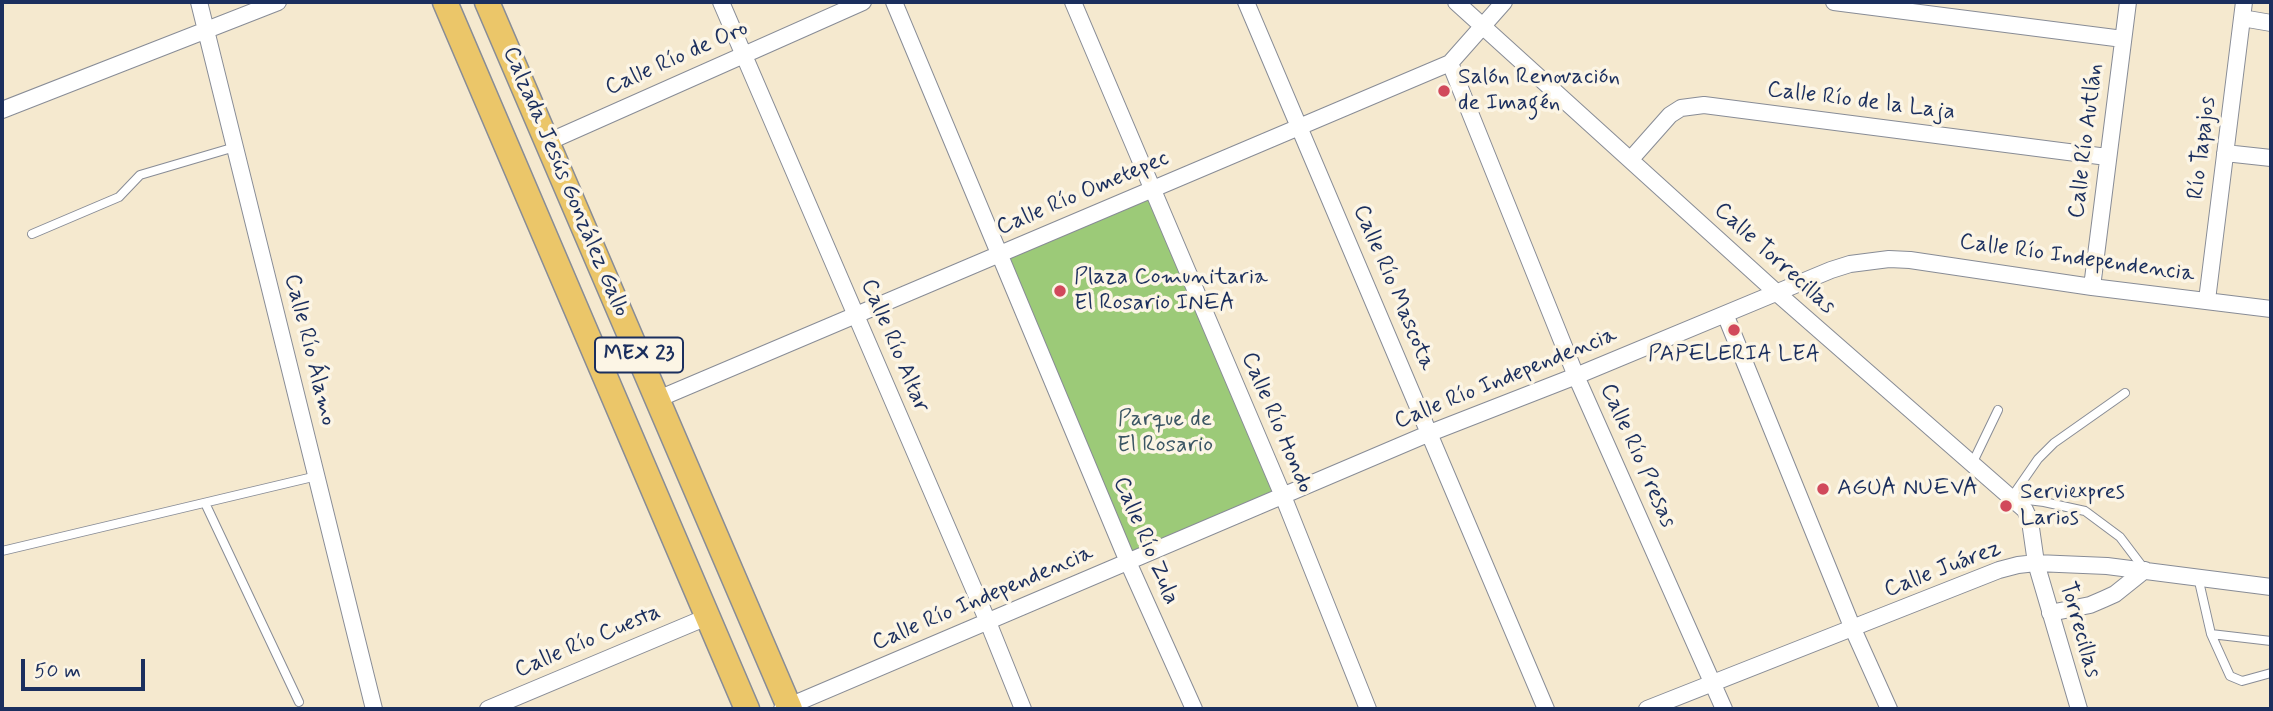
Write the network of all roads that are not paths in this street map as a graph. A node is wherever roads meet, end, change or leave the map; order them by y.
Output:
1 (200, 2) edge
2 (278, 2) edge
3 (445, 2) edge
4 (487, 2) edge
5 (722, 2) edge
6 (863, 2) edge
7 (894, 2) edge
8 (1073, 2) edge
9 (1246, 2) edge
10 (1456, 2) edge
11 (1504, 2) edge
12 (1834, 2) edge
13 (2128, 2) edge
14 (2243, 10) edge
15 (2271, 23) edge
16 (1483, 26) junction
17 (207, 31) junction
18 (2123, 40) junction
19 (744, 54) junction
20 (1450, 63) junction
21 (2, 110) edge
22 (1299, 127) junction
23 (548, 142) junction
24 (235, 147) junction
25 (2225, 153) junction
26 (2107, 157) junction
27 (2271, 158) edge
28 (1631, 159) junction
29 (1153, 190) junction
30 (32, 234) dead end
31 (1000, 255) junction
32 (2092, 287) junction
33 (1777, 293) junction
34 (2207, 300) junction
35 (2271, 309) edge
36 (1725, 314) junction
37 (856, 316) junction
38 (1576, 376) junction
39 (2125, 393) dead end
40 (658, 400) junction
41 (1998, 410) dead end
42 (1430, 433) junction
43 (1972, 464) junction
44 (317, 476) junction
45 (1283, 496) junction
46 (2011, 498) junction
47 (205, 503) junction
48 (2, 551) edge
49 (1128, 562) junction
50 (2036, 564) junction
51 (2145, 570) junction
52 (2198, 577) junction
53 (2271, 586) edge
54 (2050, 613) junction
55 (706, 617) junction
56 (988, 622) junction
57 (1853, 629) junction
58 (2211, 634) junction
59 (2271, 641) edge
60 (2271, 673) edge
61 (1712, 682) junction
62 (299, 702) dead end
63 (787, 708) edge
64 (374, 709) edge
65 (488, 709) edge
66 (747, 709) edge
67 (1023, 709) edge
68 (1194, 709) edge
69 (1368, 709) edge
70 (1546, 709) edge
71 (1647, 709) edge
72 (1724, 709) edge
73 (1889, 709) edge
74 (2079, 709) edge

1 - 17 street, Calle Río Álamo
2 - 17 street
3 - 55 main road, Calzada Jesús González Gallo / MEX 23
4 - 23 main road, Calzada Jesús González Gallo / MEX 23
5 - 19 street, Calle Río Altar
6 - 19 street, Calle Río de Oro
7 - 31 street, Calle Río Zula
8 - 29 street, Calle Río Hondo
9 - 22 street, Calle Río Mascota
10 - 16 street, Calle Torrecillas
11 - 16 street, Calle Río Ometepec
12 - 18 street
13 - 18 street, Calle Río Autlán
14 - 15 street
14 - 25 street, Río Tapajos
16 - 20 street, Calle Río Ometepec
16 - 28 street, Calle Torrecillas
17 - 21 street
17 - 24 street, Calle Río Álamo
18 - 26 street, Calle Río Autlán
19 - 23 street, Calle Río de Oro
19 - 37 street, Calle Río Altar
20 - 22 street, Calle Río Ometepec
20 - 38 street, Calle Río Presas
22 - 29 street, Calle Río Ometepec
22 - 42 street, Calle Río Mascota
23 - 40 main road, Calzada Jesús González Gallo / MEX 23
24 - 30 lane
24 - 44 street, Calle Río Álamo
25 - 27 street
25 - 34 street, Río Tapajos
26 - 28 street, Calle Río de la Laja
26 - 32 street, Calle Río Autlán
28 - 33 street, Calle Torrecillas
29 - 31 street, Calle Río Ometepec
29 - 45 street, Calle Río Hondo
31 - 37 street, Calle Río Ometepec
31 - 49 street, Calle Río Zula
32 - 33 street, Calle Río Independencia
32 - 34 street, Calle Río Independencia
33 - 36 street, Calle Río Independencia
33 - 43 street, Calle Torrecillas
34 - 35 street, Calle Río Independencia
36 - 38 street, Calle Río Independencia
36 - 57 street
37 - 40 street, Calle Río Ometepec
37 - 56 street, Calle Río Altar
38 - 42 street, Calle Río Independencia
38 - 61 street, Calle Río Presas
39 - 46 lane
40 - 63 main road, Calzada Jesús González Gallo / MEX 23
41 - 43 lane
42 - 45 street, Calle Río Independencia
42 - 70 street, Calle Río Mascota
43 - 46 street, Calle Torrecillas
44 - 47 lane
44 - 64 street, Calle Río Álamo
45 - 49 street, Calle Río Independencia
45 - 69 street, Calle Río Hondo
46 - 50 street, Calle Torrecillas
46 - 51 lane
47 - 48 lane
47 - 62 lane
49 - 56 street, Calle Río Independencia
49 - 68 street, Calle Río Zula
50 - 51 street, Calle Juárez
50 - 54 street, Torrecillas
50 - 57 street, Calle Juárez
51 - 52 street, Calle Juárez
51 - 54 street
52 - 53 street, Calle Juárez
52 - 58 lane
54 - 74 street, Torrecillas
55 - 65 street, Calle Río Cuesta
55 - 66 main road, Calzada Jesús González Gallo / MEX 23
56 - 63 street, Calle Río Independencia
56 - 67 street, Calle Río Altar
57 - 61 street, Calle Juárez
57 - 73 street
58 - 59 lane
58 - 60 lane
61 - 71 street, Calle Juárez
61 - 72 street, Calle Río Presas

